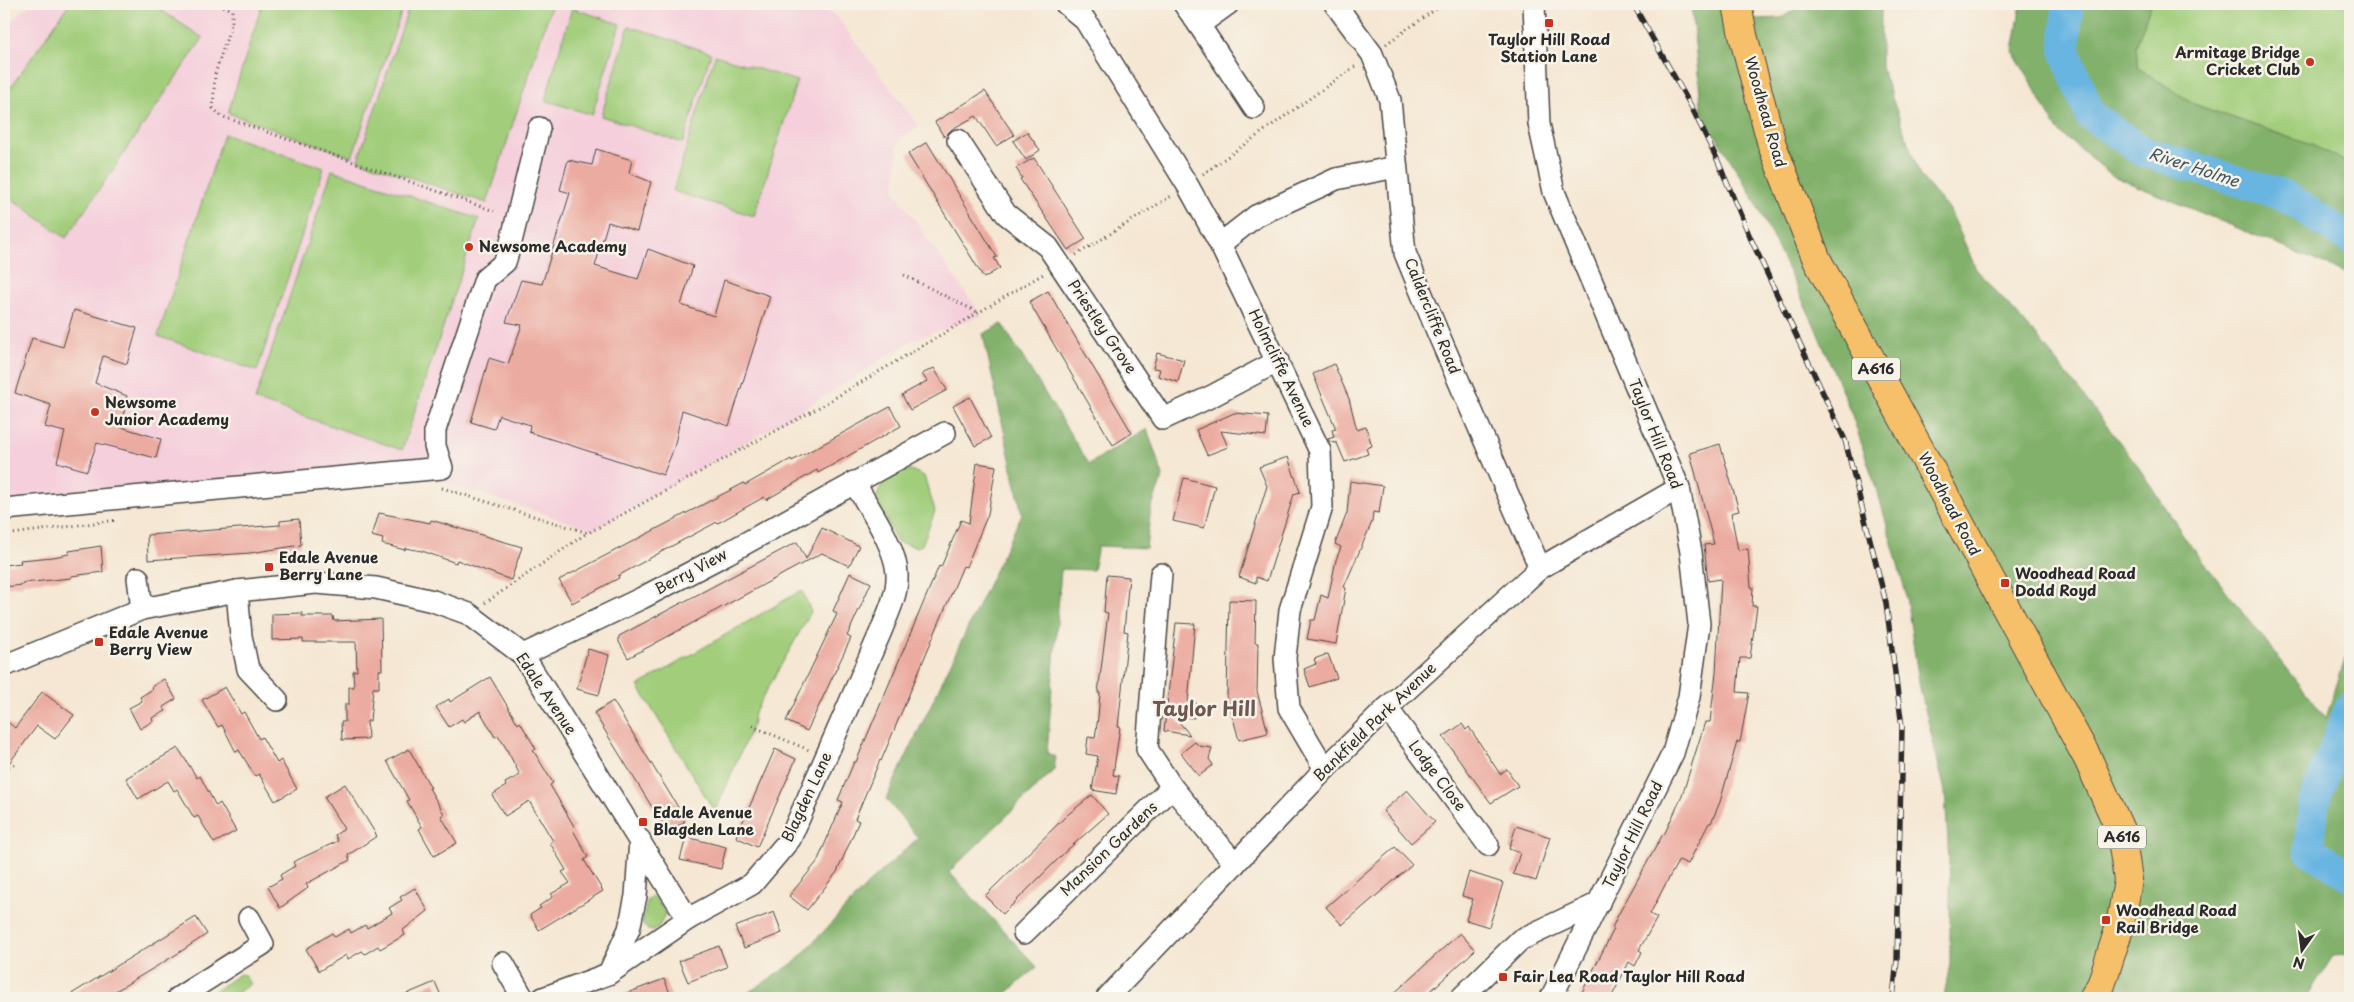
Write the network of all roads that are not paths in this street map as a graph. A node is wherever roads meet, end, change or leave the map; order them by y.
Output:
1 (1066, 4) edge
2 (1184, 4) edge
3 (1228, 4) edge
4 (1335, 4) edge
5 (1534, 4) edge
6 (1738, 6) edge
7 (1199, 26) junction
8 (1254, 108) dead end
9 (539, 128) dead end
10 (958, 140) dead end
11 (1396, 167) junction
12 (1220, 244) junction
13 (1278, 361) junction
14 (945, 432) dead end
15 (854, 482) junction
16 (1679, 488) junction
17 (4, 509) edge
18 (1540, 568) junction
19 (1161, 574) dead end
20 (138, 578) dead end
21 (237, 590) junction
22 (142, 609) junction
23 (523, 655) junction
24 (4, 666) edge
25 (277, 700) dead end
26 (1387, 708) junction
27 (1325, 769) junction
28 (1172, 787) junction
29 (640, 840) junction
30 (1488, 845) dead end
31 (1234, 864) junction
32 (1599, 903) junction
33 (249, 918) dead end
34 (688, 919) junction
35 (1024, 933) dead end
36 (502, 963) dead end
37 (608, 974) junction
38 (178, 998) edge
39 (523, 998) edge
40 (543, 998) edge
41 (1107, 998) edge
42 (1462, 998) edge
43 (1551, 998) edge
44 (2093, 998) edge

1 - 12 street, Holmcliffe Avenue
2 - 7 street
3 - 7 street
4 - 11 street, Caldercliffe Road
5 - 16 street, Taylor Hill Road
6 - 44 main road, Woodhead Road / A616
7 - 8 street
9 - 17 street
10 - 13 street, Priestley Grove
11 - 12 street
11 - 18 street, Caldercliffe Road
12 - 13 street, Holmcliffe Avenue
13 - 27 street, Holmcliffe Avenue
14 - 15 street, Berry View
15 - 23 street, Berry View
15 - 34 street, Blagden Lane
16 - 18 street, Bankfield Park Avenue
16 - 32 street, Taylor Hill Road
18 - 26 street, Bankfield Park Avenue
19 - 28 street
20 - 22 street
21 - 22 street, Edale Avenue
21 - 23 street, Edale Avenue
21 - 25 street
22 - 24 street, Edale Avenue
23 - 29 street, Edale Avenue
26 - 27 street, Bankfield Park Avenue
26 - 30 street, Lodge Close
27 - 31 street, Bankfield Park Avenue
28 - 31 street
28 - 35 street, Mansion Gardens
29 - 34 street, Edale Avenue
29 - 37 street
31 - 41 street, Bankfield Park Avenue
32 - 42 street
32 - 43 street, Taylor Hill Road
33 - 38 street
34 - 37 street, Blagden Lane
36 - 39 street
37 - 40 street, Blagden Lane

